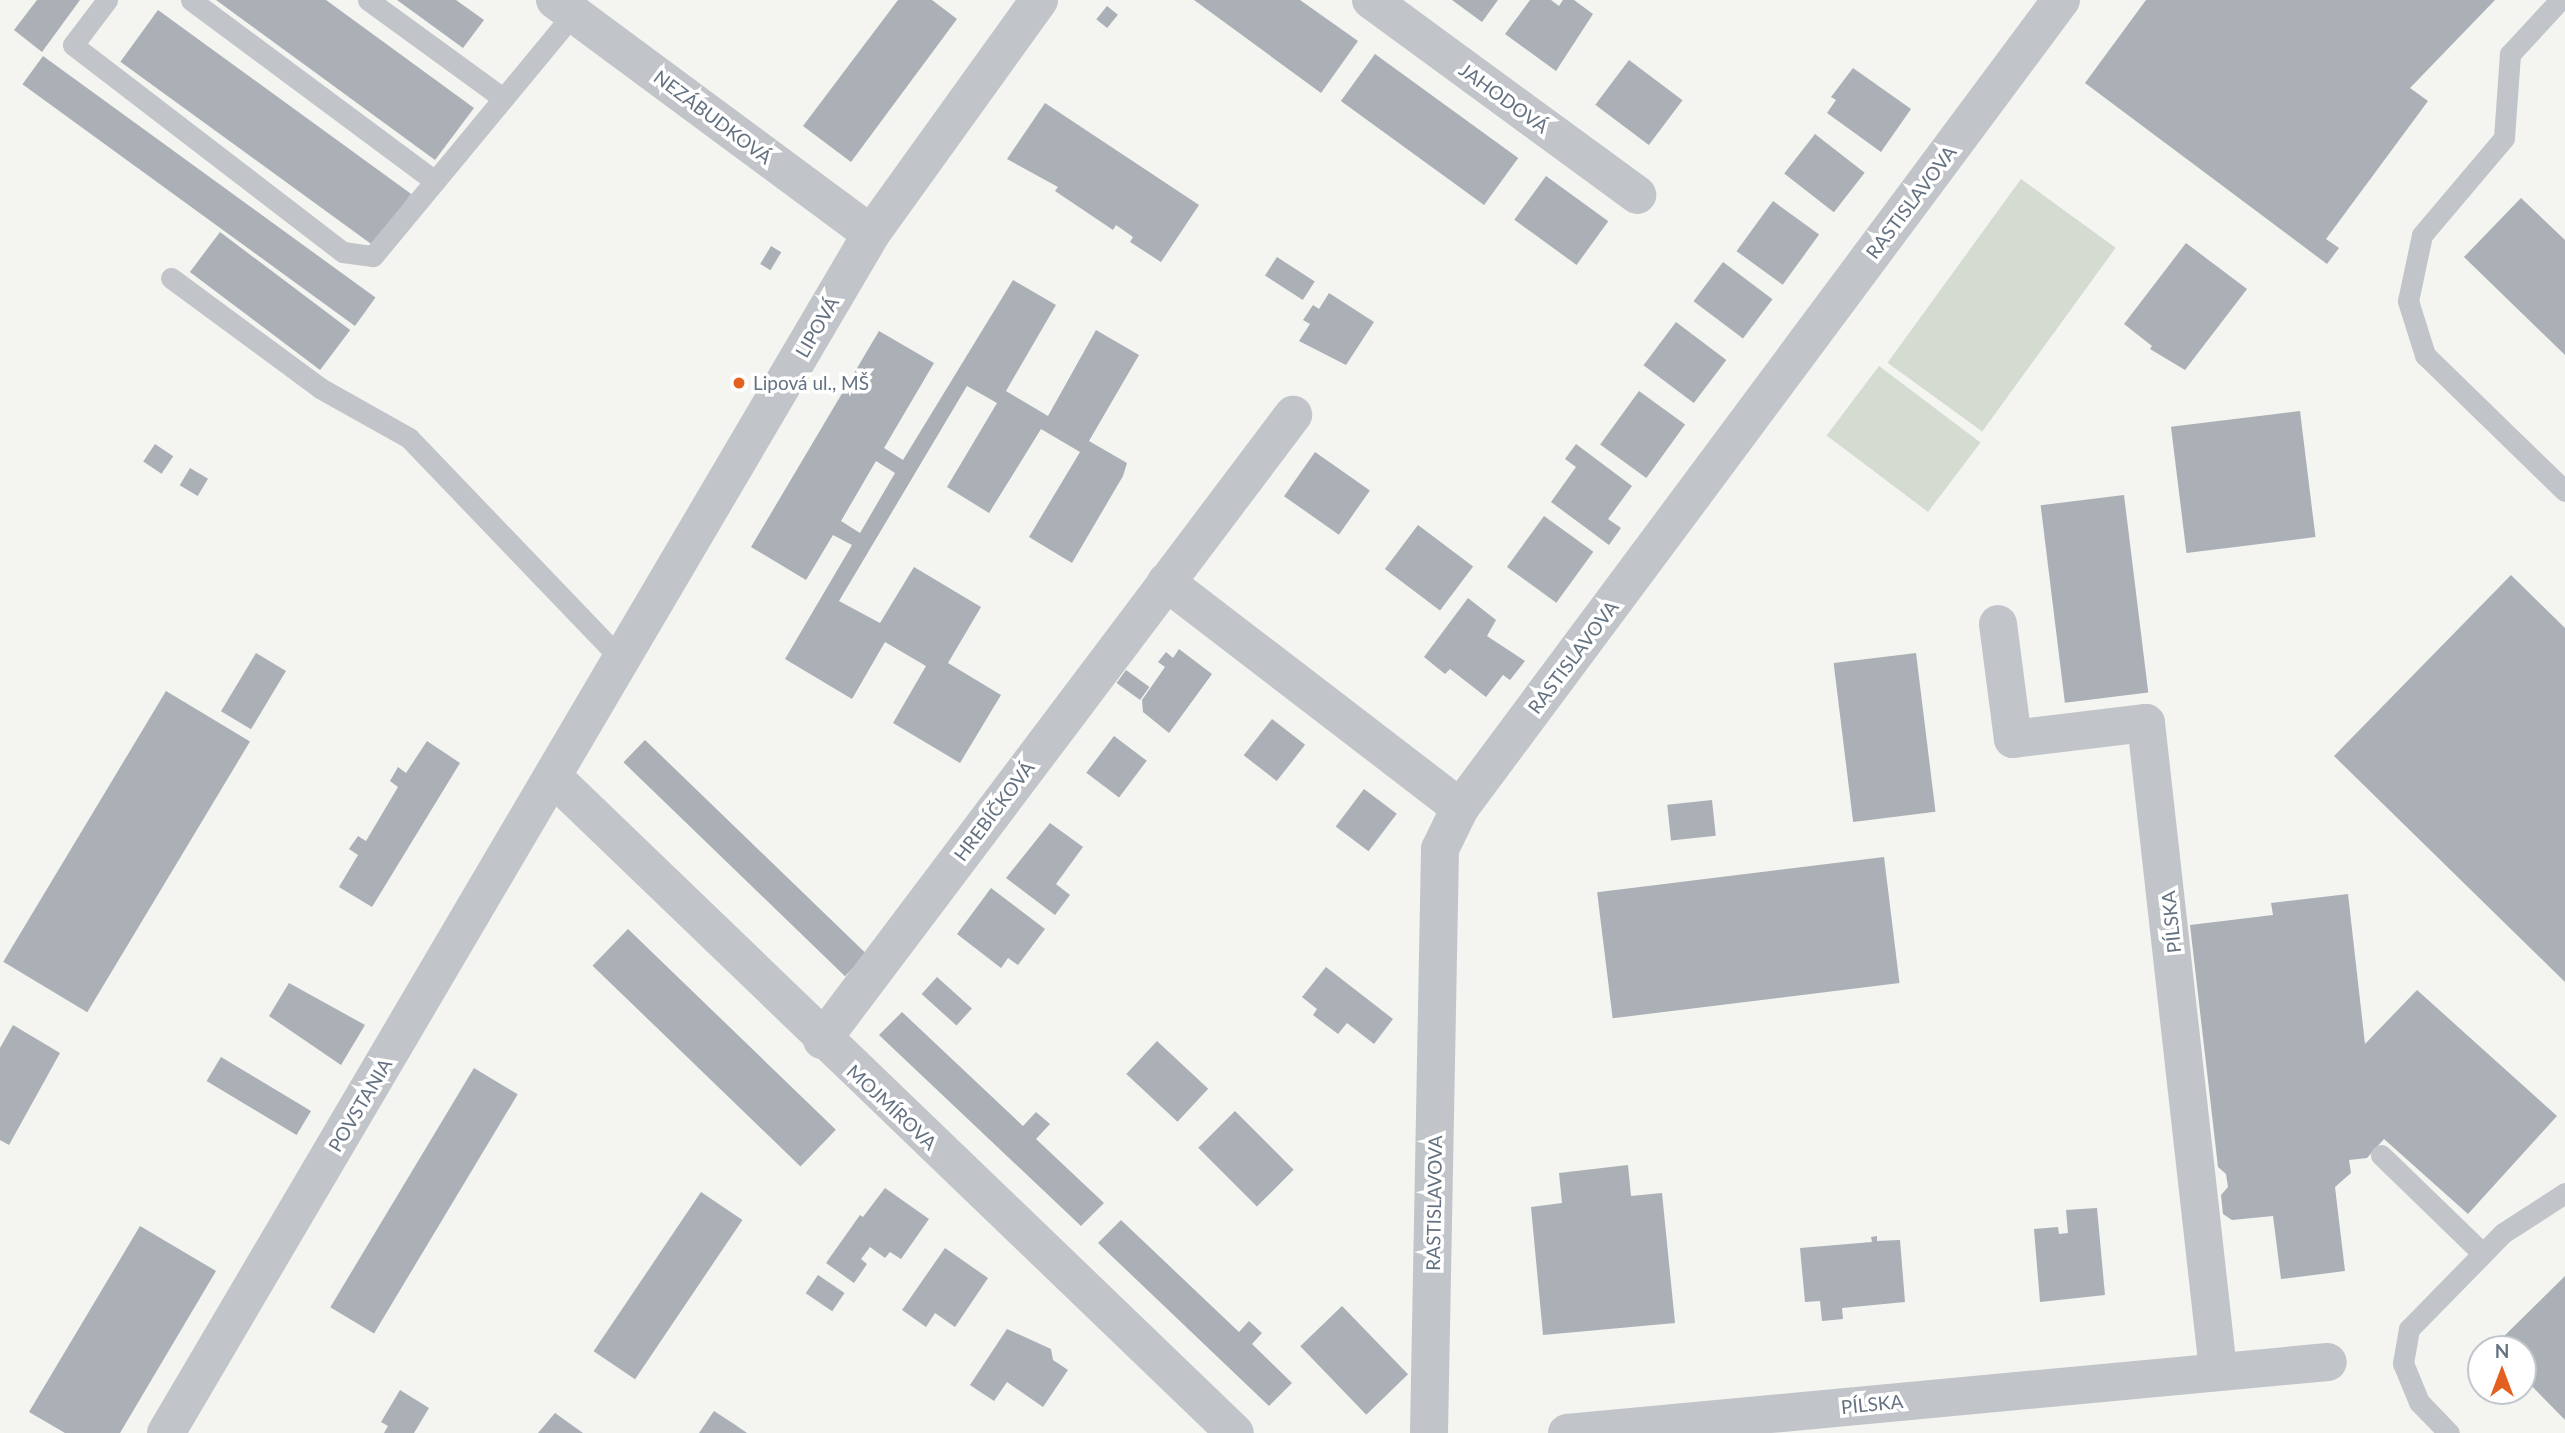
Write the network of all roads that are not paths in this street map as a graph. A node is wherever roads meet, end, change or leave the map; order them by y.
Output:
1 (107, 0) edge
2 (191, 0) edge
3 (368, 0) edge
4 (1039, 0) edge
5 (1371, 0) edge
6 (2061, 0) edge
7 (2560, 0) edge
8 (564, 7) edge
9 (503, 98) junction
10 (435, 181) junction
11 (1637, 195) dead end
12 (871, 234) junction
13 (171, 278) dead end
14 (1293, 415) dead end
15 (2565, 491) edge
16 (1166, 582) junction
17 (1998, 624) dead end
18 (622, 660) junction
19 (553, 777) junction
20 (1460, 808) junction
21 (822, 1040) junction
22 (2381, 1155) dead end
23 (2565, 1193) edge
24 (2482, 1253) junction
25 (2328, 1362) dead end
26 (2218, 1370) junction
27 (166, 1433) edge
28 (1235, 1433) edge
29 (1429, 1433) edge
30 (1567, 1433) edge
31 (2449, 1433) edge

1 - 10 lane
2 - 10 lane
3 - 9 lane
4 - 12 street, LIPOVÁ
5 - 11 street, JAHODOVÁ
6 - 20 street, RASTISLAVOVA
7 - 15 lane
8 - 9 lane
8 - 12 street, NEZÁBUDKOVÁ
9 - 10 lane
12 - 18 street, LIPOVÁ
13 - 18 lane
14 - 16 street, HREBÍČKOVÁ
16 - 20 street
16 - 21 street, HREBÍČKOVÁ
17 - 26 street, PÍLSKA
18 - 19 street, LIPOVÁ
19 - 21 street, MOJMÍROVA
19 - 27 street, POVSTANIA
20 - 29 street, RASTISLAVOVA
21 - 28 street, MOJMÍROVA
22 - 24 lane
23 - 24 lane
24 - 31 lane
25 - 26 street, PÍLSKA
26 - 30 street, PÍLSKA

